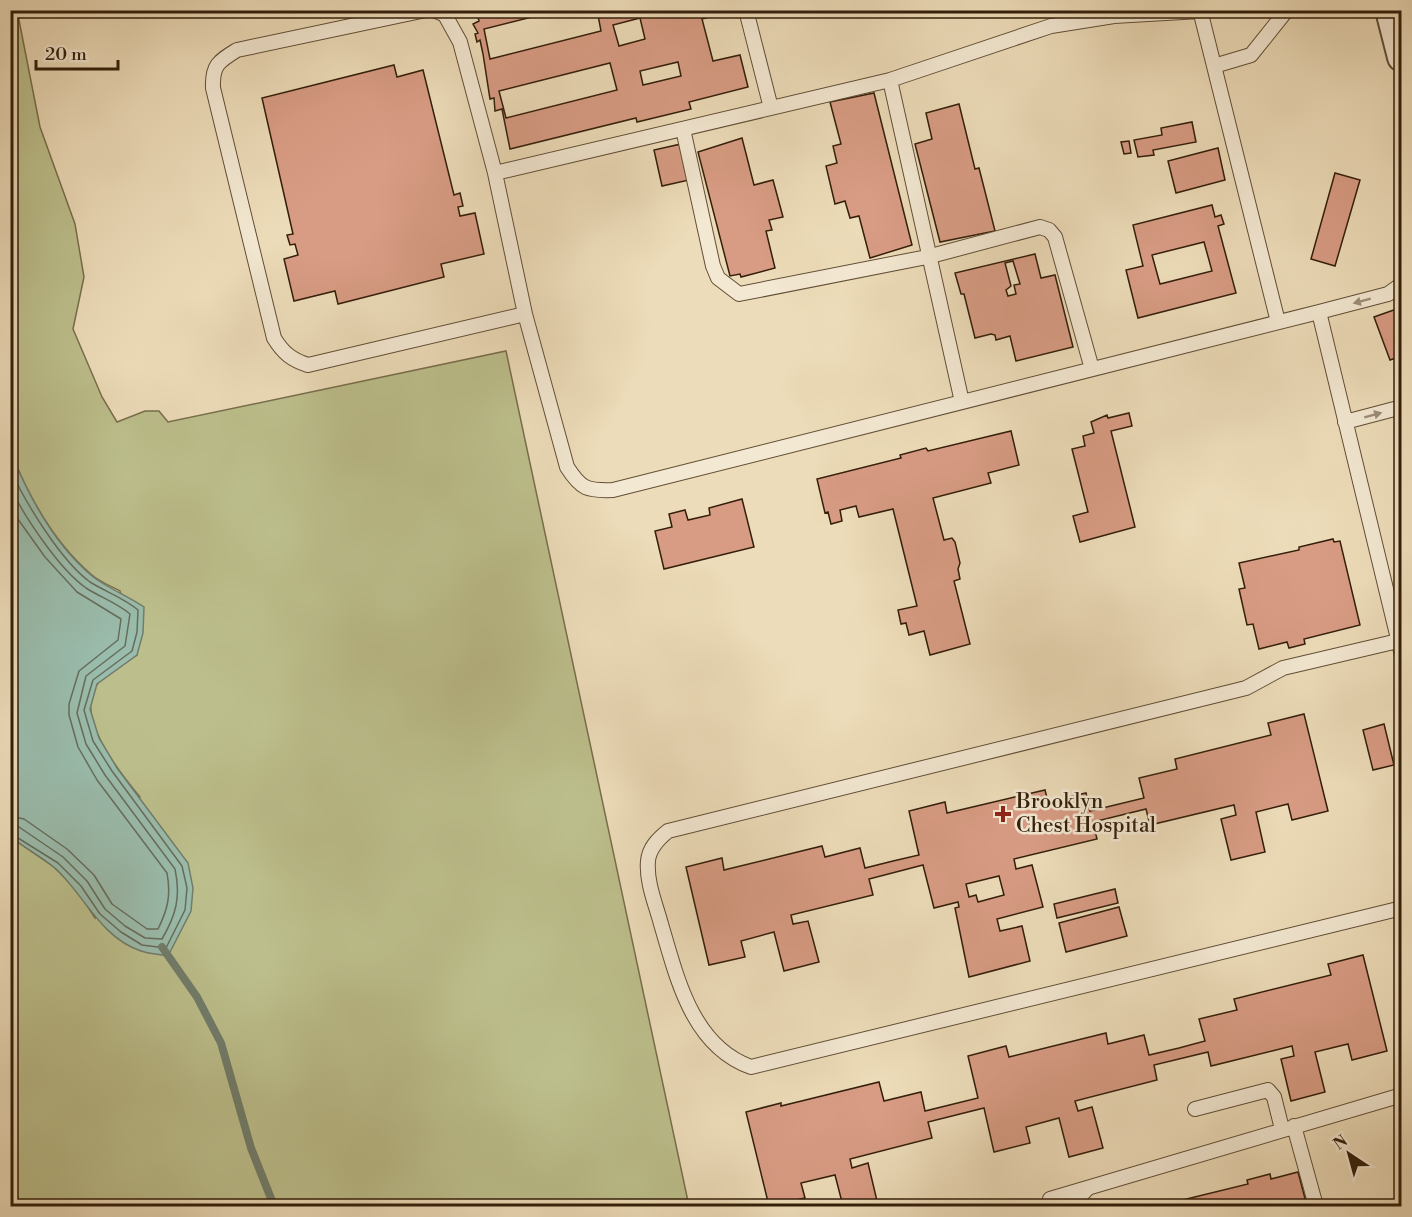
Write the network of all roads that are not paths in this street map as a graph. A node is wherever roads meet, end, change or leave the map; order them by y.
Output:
1 (426, 10) edge
2 (434, 10) edge
3 (746, 10) edge
4 (1287, 10) edge
5 (1390, 10) edge
6 (1200, 11) edge
7 (1401, 57) edge
8 (1214, 66) junction
9 (890, 80) junction
10 (771, 108) junction
11 (683, 129) junction
12 (495, 173) junction
13 (927, 257) junction
14 (1401, 284) edge
15 (1319, 312) junction
16 (525, 314) junction
17 (1278, 322) junction
18 (1092, 369) junction
19 (962, 402) junction
20 (1401, 407) edge
21 (1345, 422) junction
22 (1398, 641) junction
23 (1401, 656) edge
24 (1401, 908) edge
25 (1401, 1095) edge
26 (1195, 1109) dead end
27 (1288, 1128) junction
28 (1088, 1187) junction
29 (1050, 1199) dead end
30 (1071, 1206) edge
31 (1316, 1206) edge

1 - 16 lane
2 - 12 lane
3 - 10 lane
4 - 8 lane
5 - 7 street
6 - 8 lane
6 - 9 lane
8 - 17 lane
9 - 10 lane
9 - 13 lane
10 - 11 lane
11 - 12 lane
11 - 13 lane
12 - 16 lane
13 - 18 lane
13 - 19 lane
14 -> 15 lane
15 - 17 lane
15 - 21 lane
16 - 19 lane
17 - 18 lane
18 - 19 lane
21 -> 20 lane
21 - 22 lane
22 - 23 lane
22 - 24 lane
25 - 27 lane
26 - 27 lane
27 - 28 lane
27 - 31 lane
28 - 29 lane
28 - 30 lane

